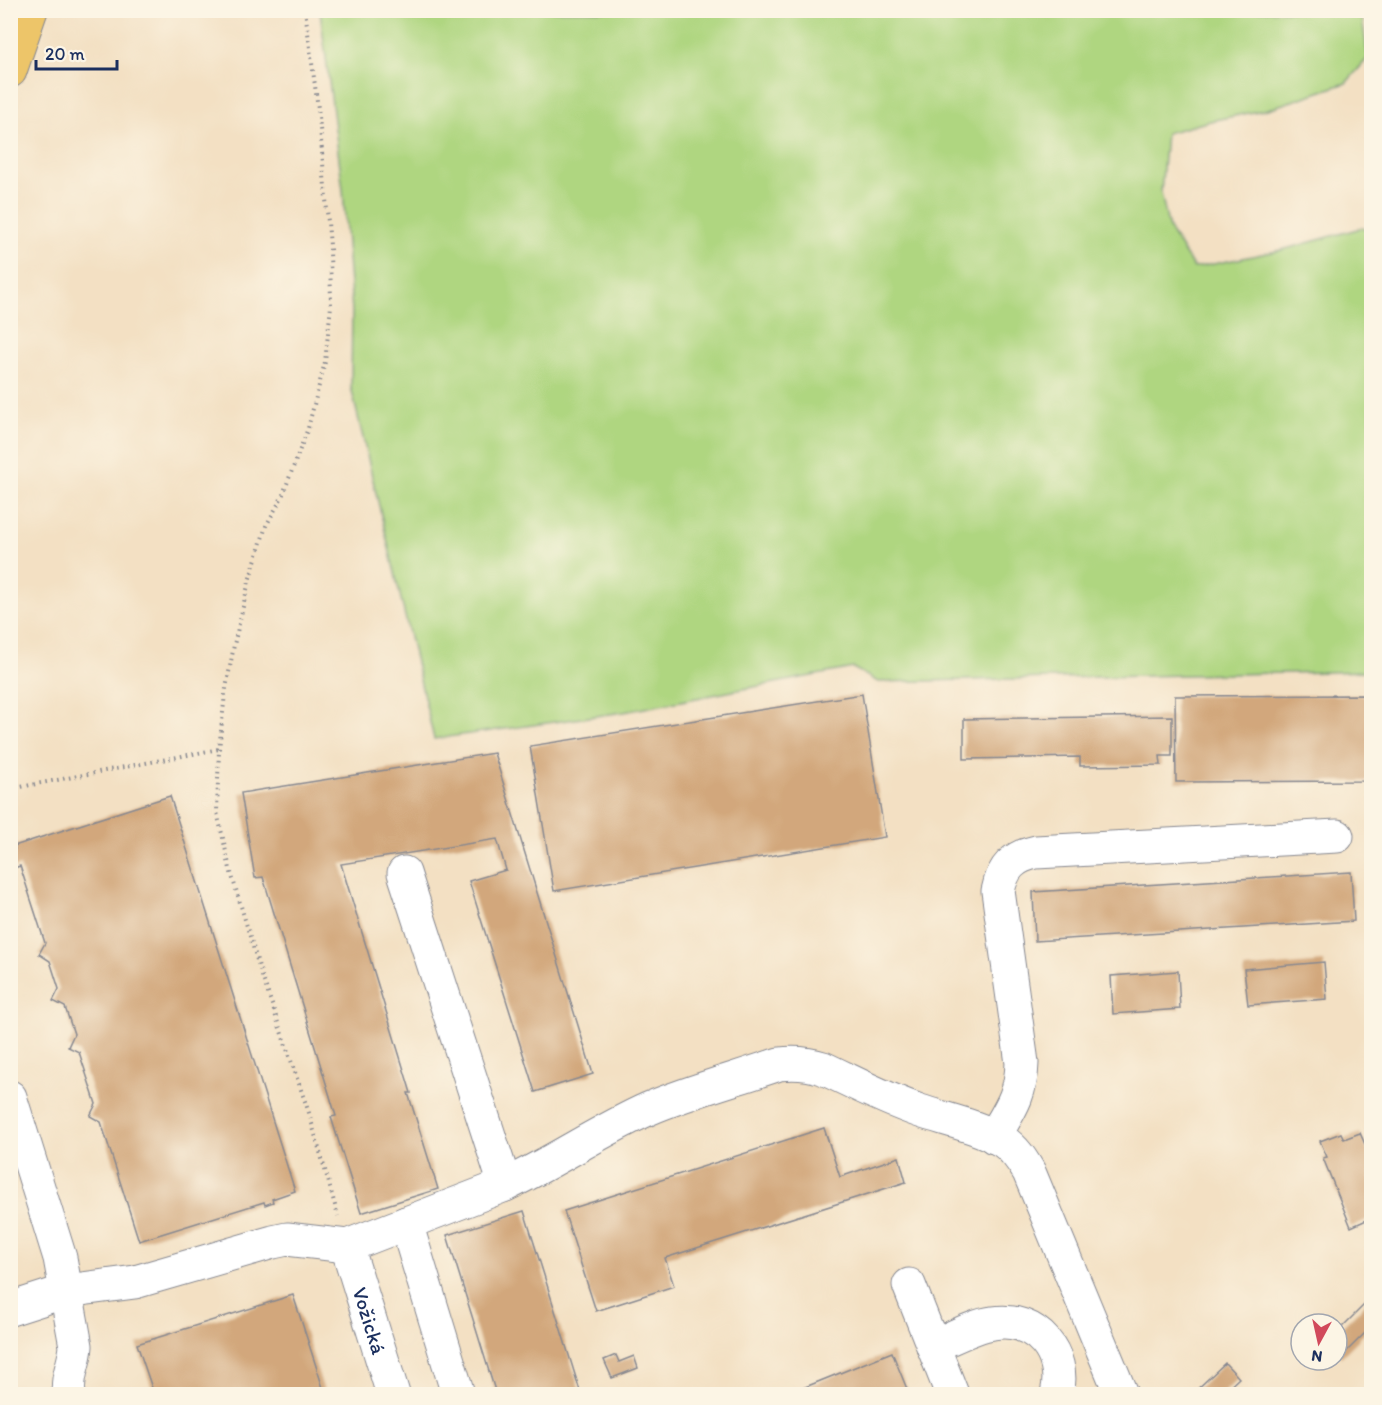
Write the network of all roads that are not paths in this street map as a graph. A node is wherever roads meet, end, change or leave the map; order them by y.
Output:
1 (31, 10) edge
2 (10, 71) edge
3 (1337, 836) dead end
4 (404, 873) dead end
5 (10, 1097) edge
6 (994, 1137) junction
7 (505, 1185) junction
8 (406, 1223) junction
9 (347, 1246) junction
10 (909, 1285) dead end
11 (66, 1291) junction
12 (10, 1309) edge
13 (933, 1346) junction
14 (69, 1395) edge
15 (393, 1395) edge
16 (458, 1395) edge
17 (952, 1395) edge
18 (1057, 1395) edge
19 (1121, 1395) edge

1 - 2 main road
3 - 6 lane
4 - 7 lane
5 - 11 lane
6 - 7 lane
6 - 19 lane
7 - 8 lane
8 - 9 lane
8 - 16 lane
9 - 11 lane
9 - 15 lane, Vožická
10 - 13 lane
11 - 12 lane
11 - 14 lane
13 - 17 lane
13 - 18 lane

